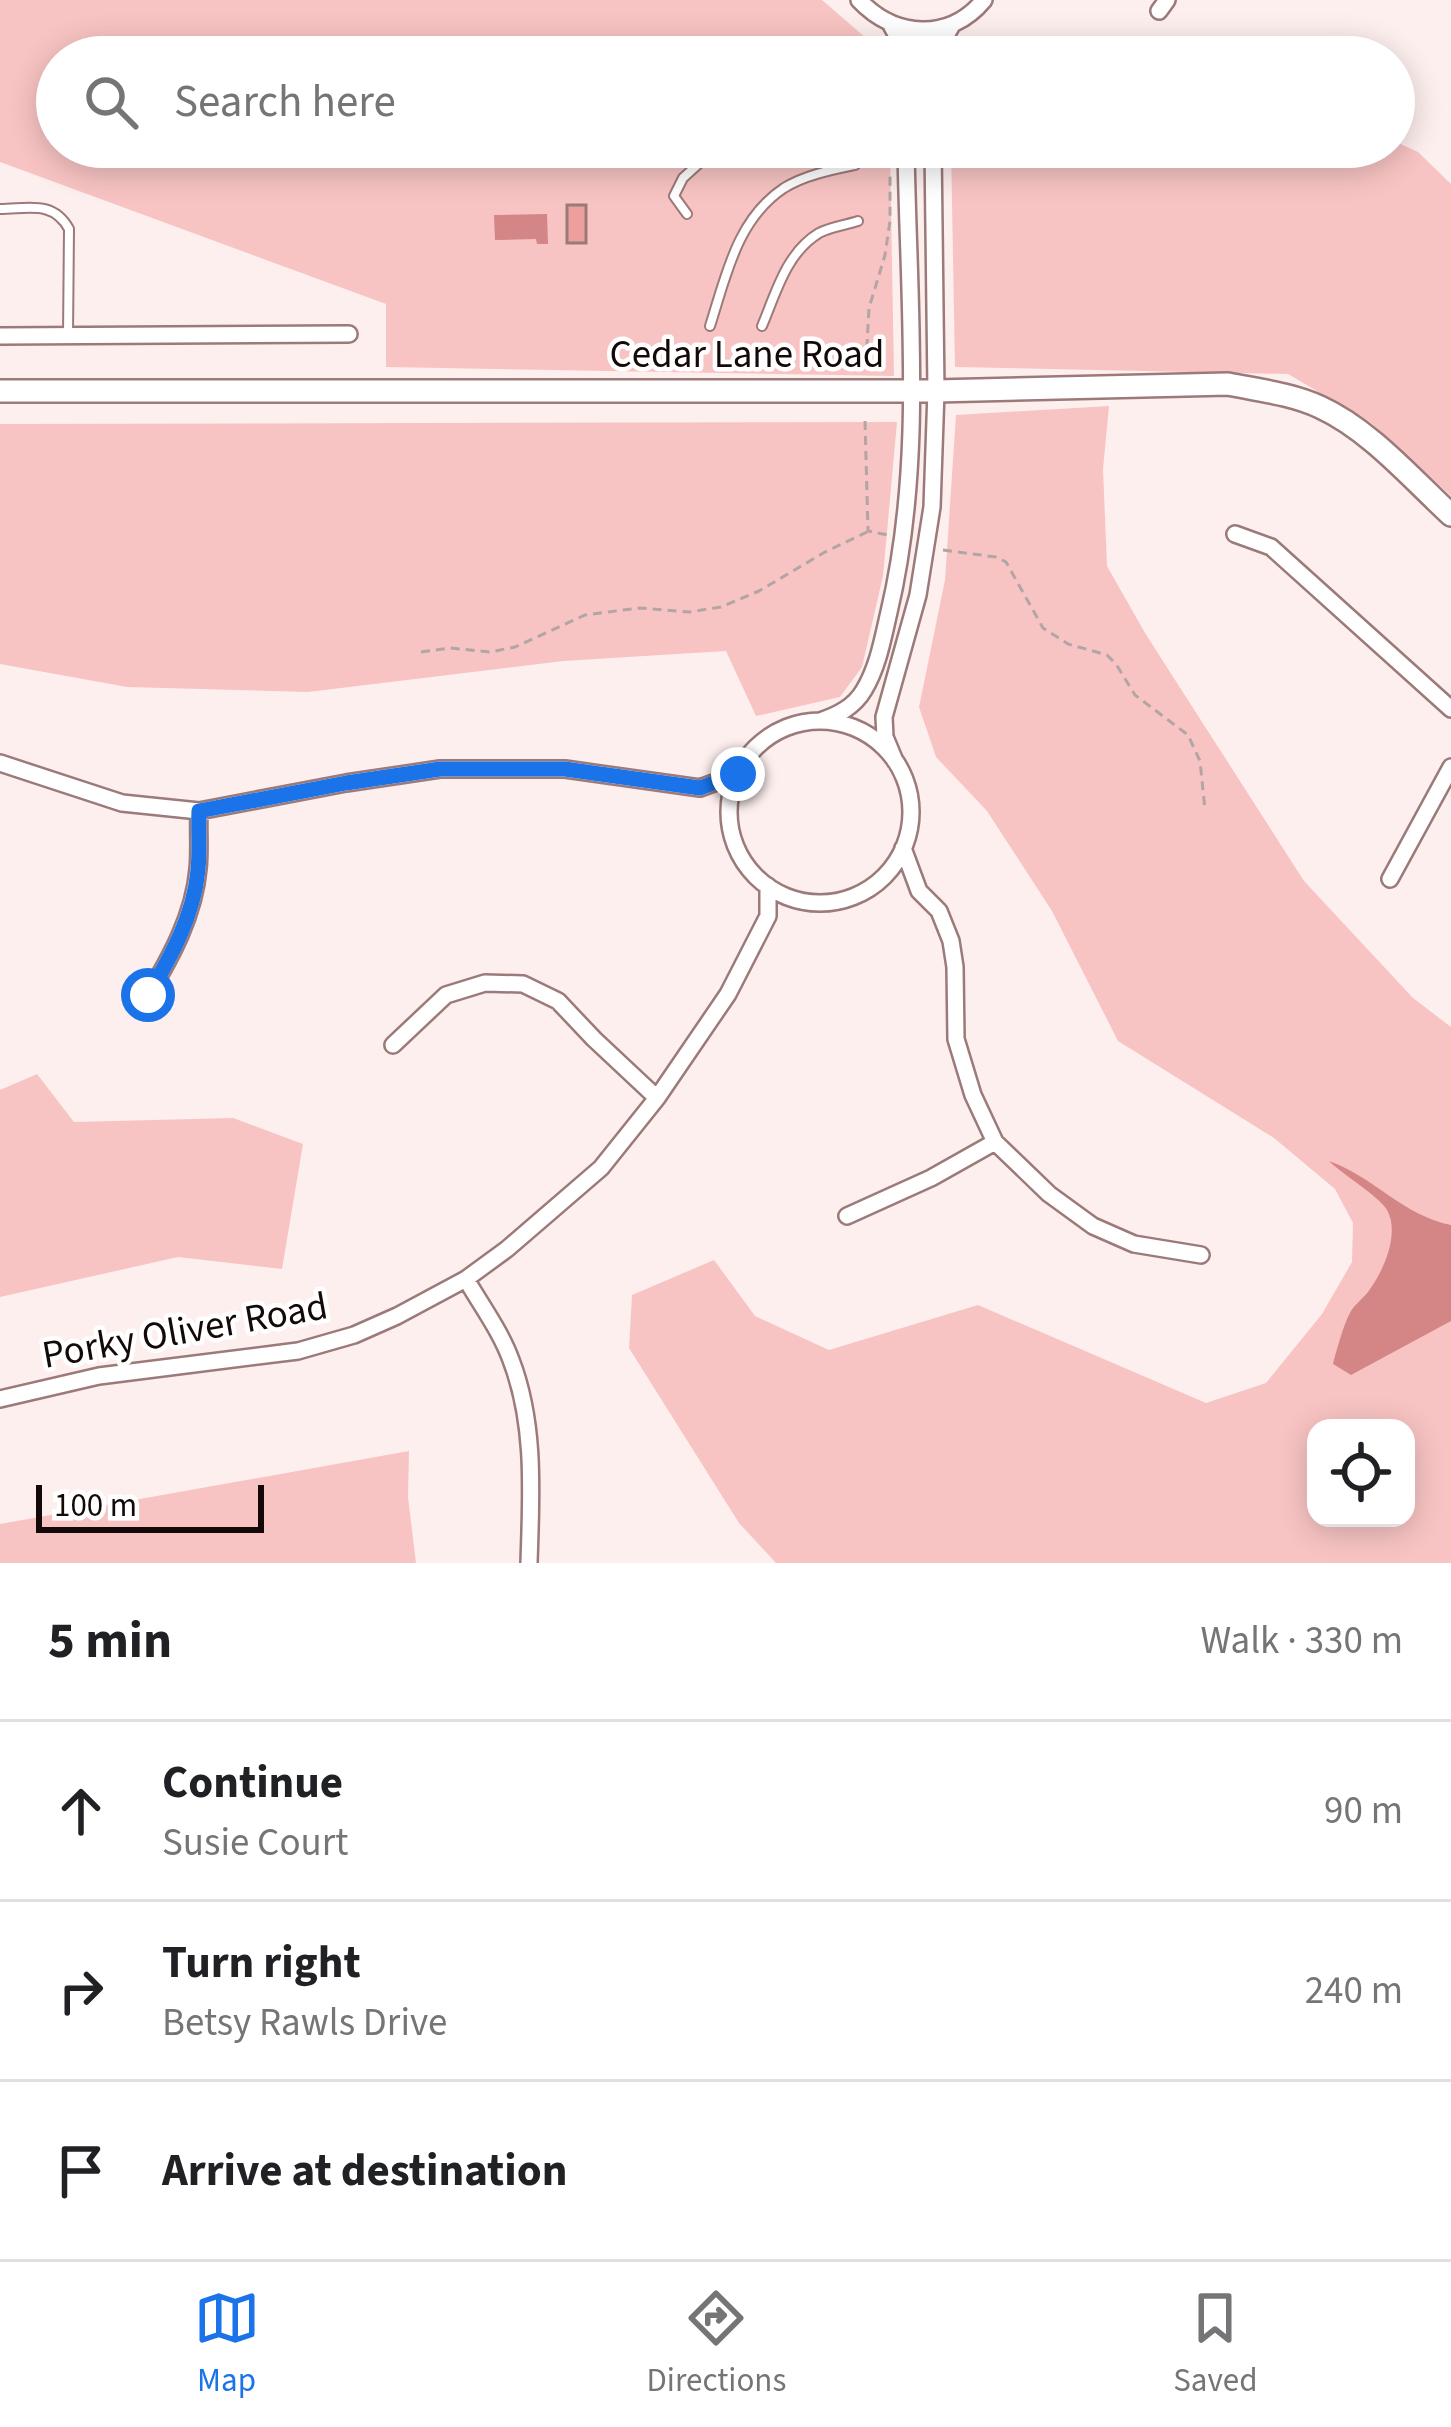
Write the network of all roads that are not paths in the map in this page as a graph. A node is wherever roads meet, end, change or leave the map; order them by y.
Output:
1 (859, 0) edge
2 (984, 0) edge
3 (891, 25) junction
4 (952, 25) junction
5 (896, 36) edge
6 (946, 36) edge
7 (694, 168) edge
8 (841, 168) edge
9 (906, 168) edge
10 (933, 168) edge
11 (0, 209) edge
12 (687, 214) dead end
13 (858, 221) dead end
14 (710, 326) dead end
15 (762, 326) dead end
16 (349, 334) dead end
17 (68, 335) junction
18 (0, 336) edge
19 (0, 391) edge
20 (910, 391) junction
21 (936, 391) junction
22 (1451, 515) edge
23 (1235, 534) dead end
24 (1451, 709) edge
25 (820, 721) junction
26 (895, 761) junction
27 (0, 764) edge
28 (1451, 767) edge
29 (738, 774) junction
30 (700, 788) junction
31 (199, 811) junction
32 (729, 812) junction
33 (903, 848) junction
34 (1390, 879) dead end
35 (880, 880) junction
36 (768, 886) junction
37 (919, 891) junction
38 (800, 901) junction
39 (768, 916) junction
40 (148, 995) dead end
41 (393, 1045) dead end
42 (657, 1098) junction
43 (995, 1142) junction
44 (847, 1216) dead end
45 (1201, 1255) dead end
46 (466, 1279) junction
47 (0, 1399) edge
48 (529, 1563) edge

1 - 3 street
2 - 4 street
3 - 4 street
3 - 5 street
4 - 6 street
7 - 12 lane
8 - 14 lane
9 - 20 street
10 - 21 street
11 - 17 lane
13 - 15 lane
16 - 17 street
17 - 18 street
19 - 20 street, Cedar Lane Road
20 - 21 street, Cedar Lane Road
20 - 25 street
21 - 22 street, Cedar Lane Road
21 - 26 street
23 - 24 street
25 - 26 street
25 - 29 street
26 - 33 street
27 - 31 street
28 - 34 street
29 - 30 street
29 - 32 street
30 - 31 street
30 - 32 street
31 - 40 street
32 - 36 street
33 - 35 street
33 - 37 street
35 - 37 street
35 - 38 street
36 - 38 street
36 - 39 street, Porky Oliver Road
37 - 43 street
38 - 39 street
39 - 42 street, Porky Oliver Road
41 - 42 street
42 - 46 street, Porky Oliver Road
43 - 44 street
43 - 45 street
46 - 47 street, Porky Oliver Road
46 - 48 street

